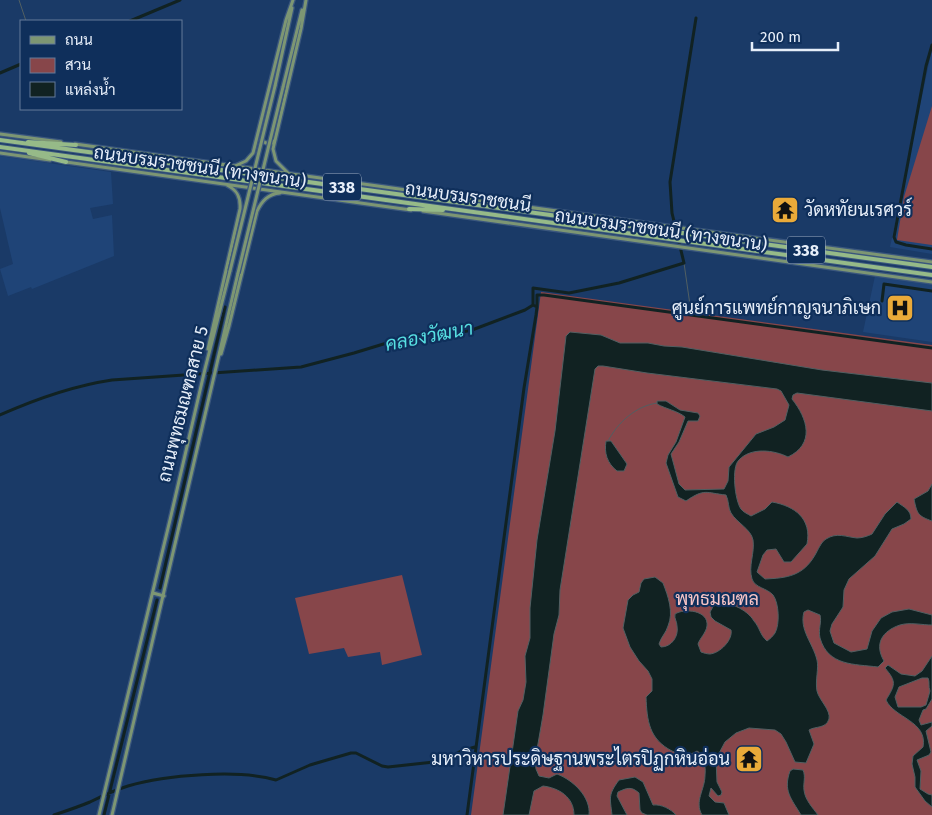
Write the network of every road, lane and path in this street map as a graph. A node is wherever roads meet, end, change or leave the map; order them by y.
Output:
1 (293, 0) edge
2 (306, 0) edge
3 (259, 132) junction
4 (0, 134) edge
5 (275, 139) junction
6 (0, 140) edge
7 (13, 142) junction
8 (76, 145) junction
9 (0, 147) edge
10 (17, 149) junction
11 (0, 153) edge
12 (66, 162) junction
13 (234, 166) junction
14 (289, 174) junction
15 (224, 183) junction
16 (286, 192) junction
17 (427, 193) junction
18 (479, 207) junction
19 (409, 209) junction
20 (480, 212) junction
21 (237, 220) junction
22 (254, 227) junction
23 (932, 262) edge
24 (932, 268) edge
25 (932, 275) edge
26 (932, 282) edge
27 (206, 362) junction
28 (216, 366) junction
29 (152, 593) junction
30 (164, 596) junction
31 (99, 815) edge
32 (112, 815) edge

1 - 3 main road
1 - 27 main road, ถนนพุทธมณฑลสาย 5, bridge
2 - 5 main road
2 - 28 main road, ถนนพุทธมณฑลสาย 5, bridge
3 - 5 main road
3 - 13 main road
4 - 8 main road, ถนนบรมราชชนนี (ทางขนาน) / 338
5 - 14 main road
6 - 7 highway, ถนนบรมราชชนนี / 338
7 - 8 highway
7 - 18 highway, ถนนบรมราชชนนี / 338
8 - 13 main road, ถนนบรมราชชนนี (ทางขนาน) / 338
9 - 10 highway, ถนนบรมราชชนนี / 338
10 - 12 highway
10 - 20 highway, ถนนบรมราชชนนี / 338
11 - 12 main road, ถนนบรมราชชนนี (ทางขนาน) / 338
12 - 15 main road, ถนนบรมราชชนนี (ทางขนาน) / 338
13 - 14 main road, ถนนบรมราชชนนี (ทางขนาน) / 338
14 - 17 main road, ถนนบรมราชชนนี (ทางขนาน) / 338
15 - 16 main road, ถนนบรมราชชนนี (ทางขนาน) / 338
15 - 21 main road
16 - 19 main road, ถนนบรมราชชนนี (ทางขนาน) / 338
16 - 22 main road
17 - 18 highway
17 - 23 main road, ถนนบรมราชชนนี (ทางขนาน) / 338
18 - 24 highway, ถนนบรมราชชนนี / 338
19 - 20 highway
19 - 26 main road, ถนนบรมราชชนนี (ทางขนาน) / 338
20 - 25 highway, ถนนบรมราชชนนี / 338
21 - 22 main road
21 - 27 main road
22 - 28 main road
27 - 29 main road, ถนนพุทธมณฑลสาย 5
28 - 30 main road, ถนนพุทธมณฑลสาย 5
29 - 30 main road
29 - 31 main road, ถนนพุทธมณฑลสาย 5
30 - 32 main road, ถนนพุทธมณฑลสาย 5

